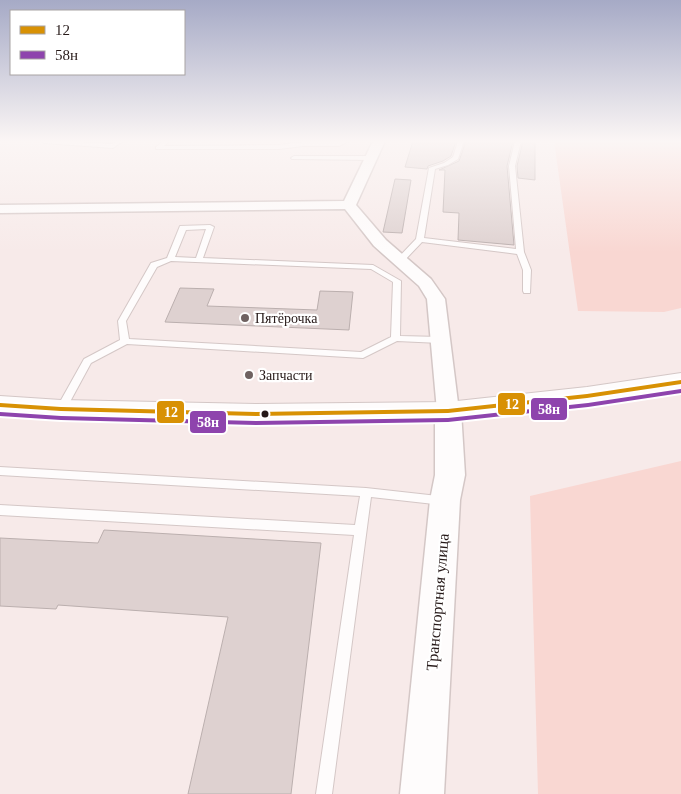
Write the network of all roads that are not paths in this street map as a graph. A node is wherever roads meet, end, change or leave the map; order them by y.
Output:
1 (362, 178) edge
2 (430, 178) edge
3 (513, 178) edge
4 (349, 205) junction
5 (0, 209) edge
6 (420, 240) junction
7 (520, 252) junction
8 (170, 259) junction
9 (200, 259) junction
10 (399, 261) junction
11 (527, 291) dead end
12 (395, 338) junction
13 (440, 340) junction
14 (125, 341) junction
15 (681, 382) edge
16 (0, 405) edge
17 (62, 409) junction
18 (448, 411) junction
19 (0, 471) edge
20 (366, 492) junction
21 (445, 500) junction
22 (0, 510) edge
23 (361, 530) junction
24 (324, 794) edge
25 (422, 794) edge

1 - 4 street
2 - 6 lane
3 - 7 lane
4 - 5 street
4 - 10 street
6 - 7 lane
6 - 10 lane
7 - 11 lane
8 - 9 lane
8 - 9 lane
8 - 14 lane
9 - 12 lane
10 - 13 street
12 - 13 lane
12 - 14 lane
13 - 18 street
14 - 17 lane
15 - 18 main road
16 - 17 main road
17 - 18 main road
18 - 21 street, Транспортная улица
19 - 20 lane
20 - 21 lane
20 - 23 lane
21 - 25 street, Транспортная улица
22 - 23 lane
23 - 24 lane

